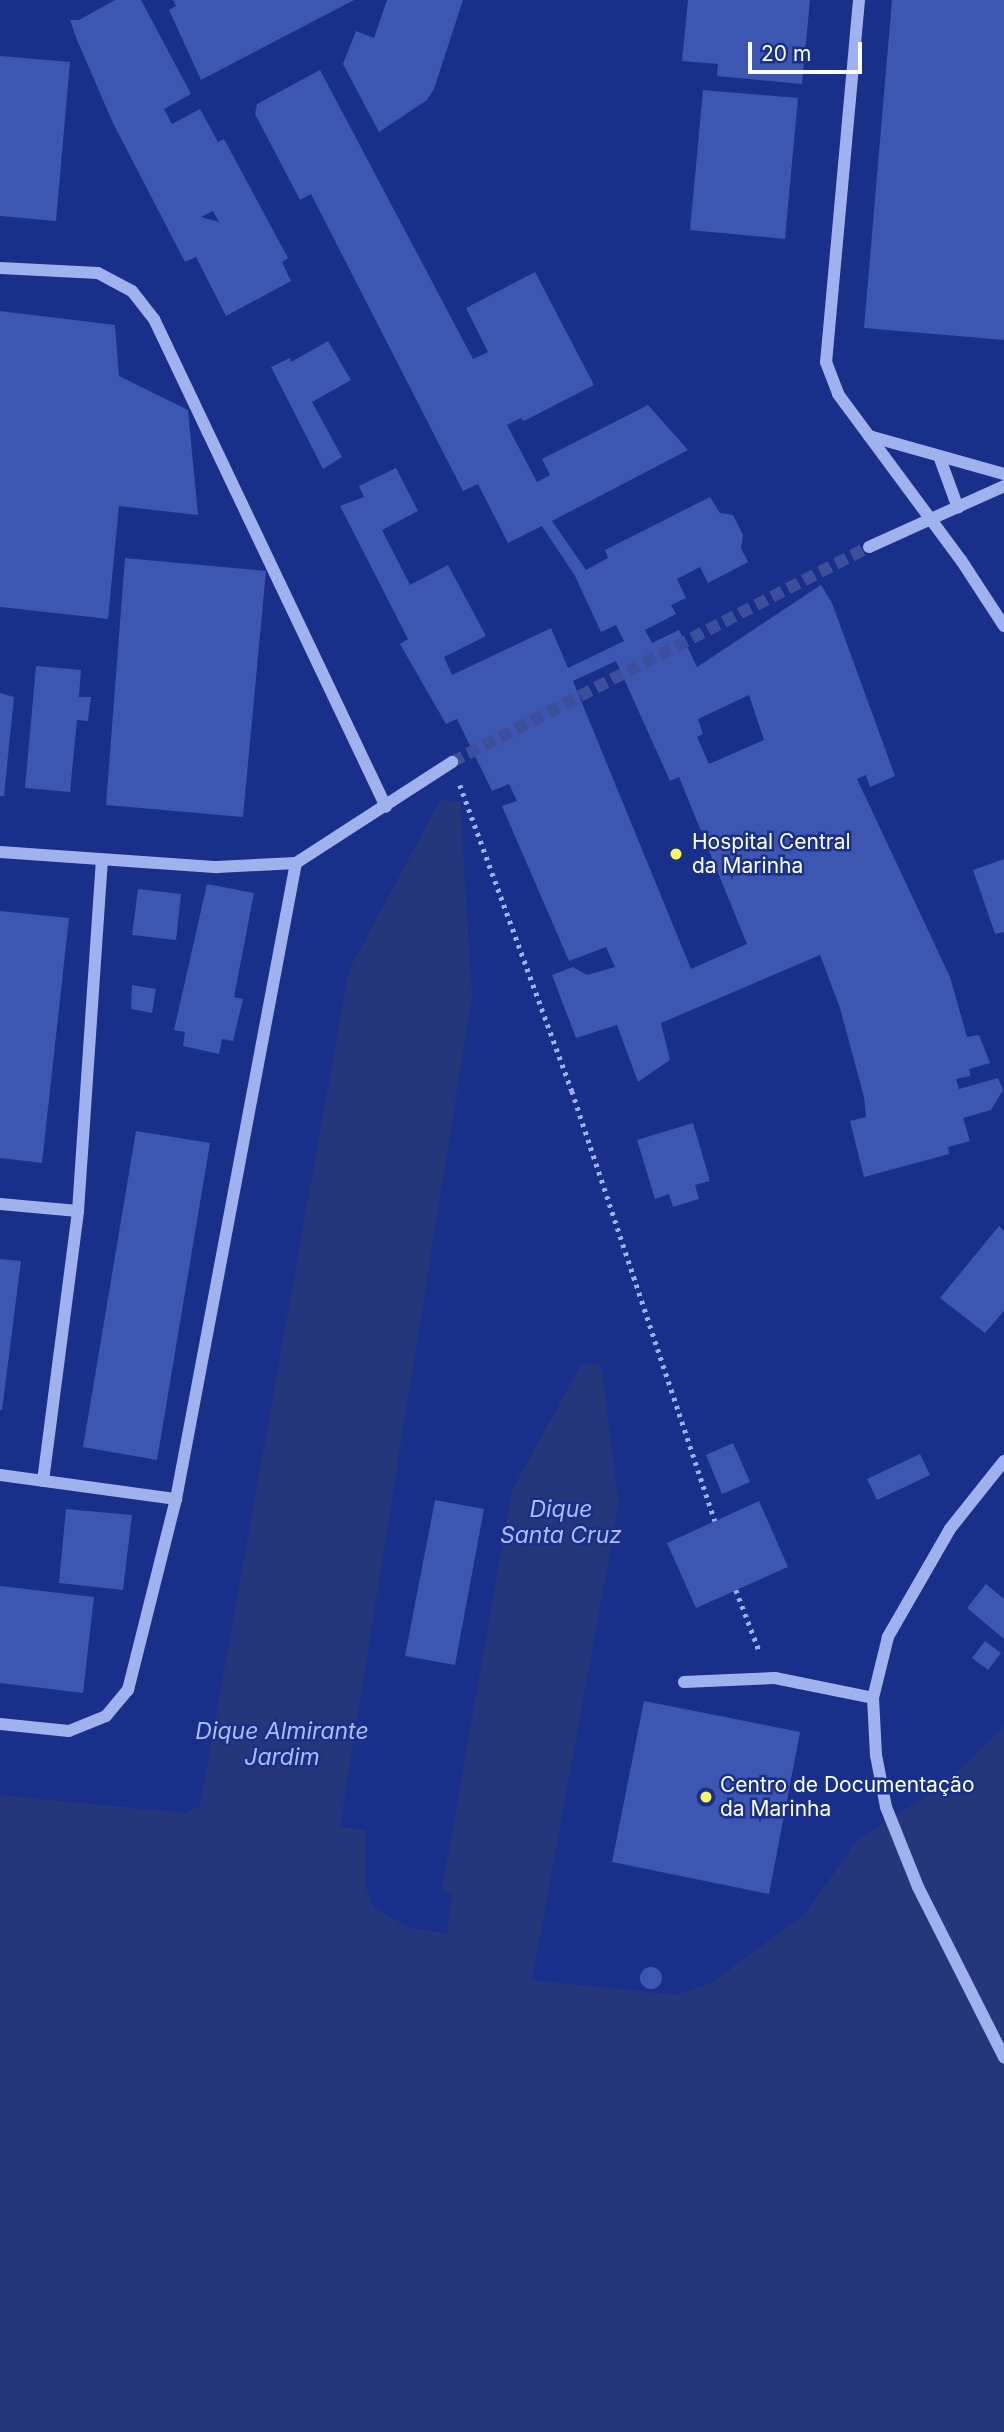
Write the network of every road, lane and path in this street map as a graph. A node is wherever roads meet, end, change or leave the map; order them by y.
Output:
1 (859, 0) edge
2 (0, 268) edge
3 (869, 436) junction
4 (939, 456) junction
5 (1004, 474) edge
6 (1004, 486) edge
7 (958, 508) junction
8 (931, 522) junction
9 (869, 547) tunnel mouth
10 (1004, 626) edge
11 (452, 762) joint
12 (386, 807) junction
13 (0, 852) edge
14 (102, 862) junction
15 (296, 863) junction
16 (0, 1203) edge
17 (78, 1211) junction
18 (1004, 1461) edge
19 (0, 1475) edge
20 (43, 1481) junction
21 (176, 1499) junction
22 (715, 1521) dead end
23 (736, 1590) dead end
24 (775, 1678) junction
25 (684, 1682) dead end
26 (873, 1698) junction
27 (0, 1724) edge
28 (1004, 2057) edge

1 - 3 lane
2 - 12 lane
3 - 4 lane
3 - 8 lane
4 - 5 lane
4 - 7 lane
6 - 7 lane
7 - 8 lane
8 - 9 lane
8 - 10 lane
11 - 12 lane
11 - 22 path
12 - 15 lane
13 - 14 lane
14 - 15 lane
14 - 17 lane
15 - 21 lane
16 - 17 lane
17 - 20 lane
18 - 26 lane
19 - 20 lane
20 - 21 lane
21 - 27 lane
23 - 24 path
24 - 25 lane
24 - 26 lane
26 - 28 lane

